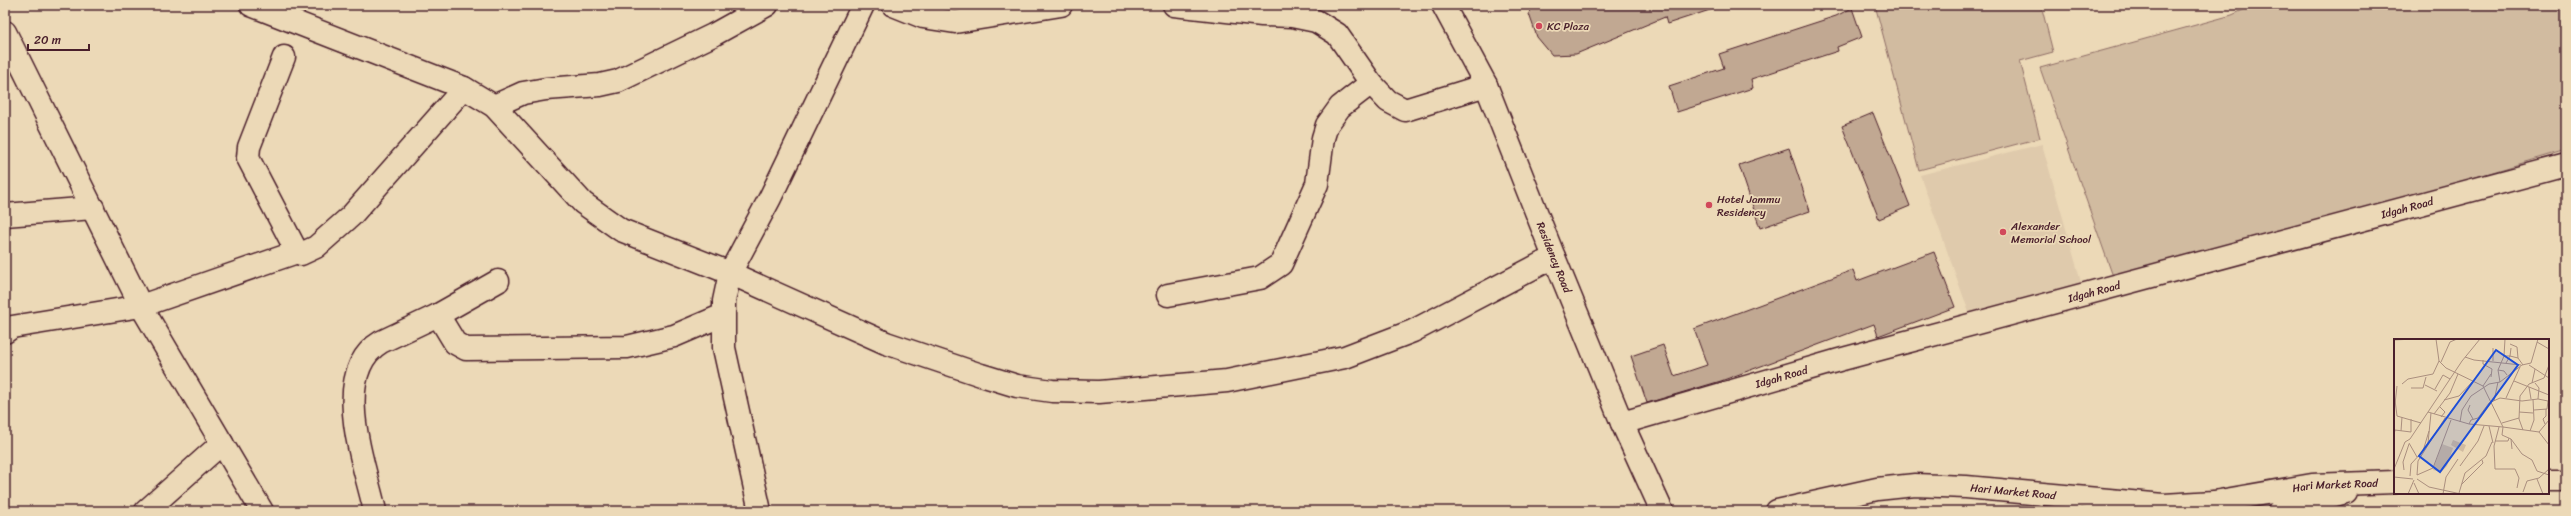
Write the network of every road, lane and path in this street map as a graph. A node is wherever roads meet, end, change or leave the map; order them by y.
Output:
1 (251, 5) edge
2 (767, 5) edge
3 (863, 5) edge
4 (893, 5) edge
5 (1061, 5) edge
6 (1174, 5) edge
7 (1443, 5) edge
8 (5, 32) edge
9 (284, 57) dead end
10 (1372, 84) junction
11 (1486, 85) junction
12 (464, 88) junction
13 (494, 106) junction
14 (2566, 165) edge
15 (93, 208) junction
16 (5, 215) edge
17 (297, 252) junction
18 (1554, 257) junction
19 (730, 273) junction
20 (498, 281) dead end
21 (1168, 295) dead end
22 (141, 306) junction
23 (438, 315) junction
24 (723, 315) junction
25 (7, 324) edge
26 (1622, 422) junction
27 (222, 443) junction
28 (2549, 481) edge
29 (2566, 481) edge
30 (2394, 482) edge
31 (2372, 485) junction
32 (146, 511) edge
33 (262, 511) edge
34 (375, 511) edge
35 (760, 511) edge
36 (1662, 511) edge
37 (1777, 511) edge
38 (2279, 511) edge

1 - 12 street
2 - 13 street
3 - 19 street
4 - 5 street
6 - 10 street
7 - 11 street, Residency Road
8 - 15 street
9 - 17 street
10 - 11 street
10 - 21 street
11 - 18 street, Residency Road
12 - 13 street
12 - 17 street
13 - 19 street
14 - 26 street, Idgah Road
15 - 16 street
15 - 22 street
17 - 22 street
18 - 19 street
18 - 26 street, Residency Road
19 - 24 street
20 - 23 street
22 - 25 street
22 - 27 street
23 - 24 street
23 - 34 street
24 - 35 street
26 - 36 street, Residency Road
27 - 32 street
27 - 33 street
28 - 29 street
30 - 31 street, Hari Market Road
31 - 37 street, Hari Market Road
31 - 38 street

